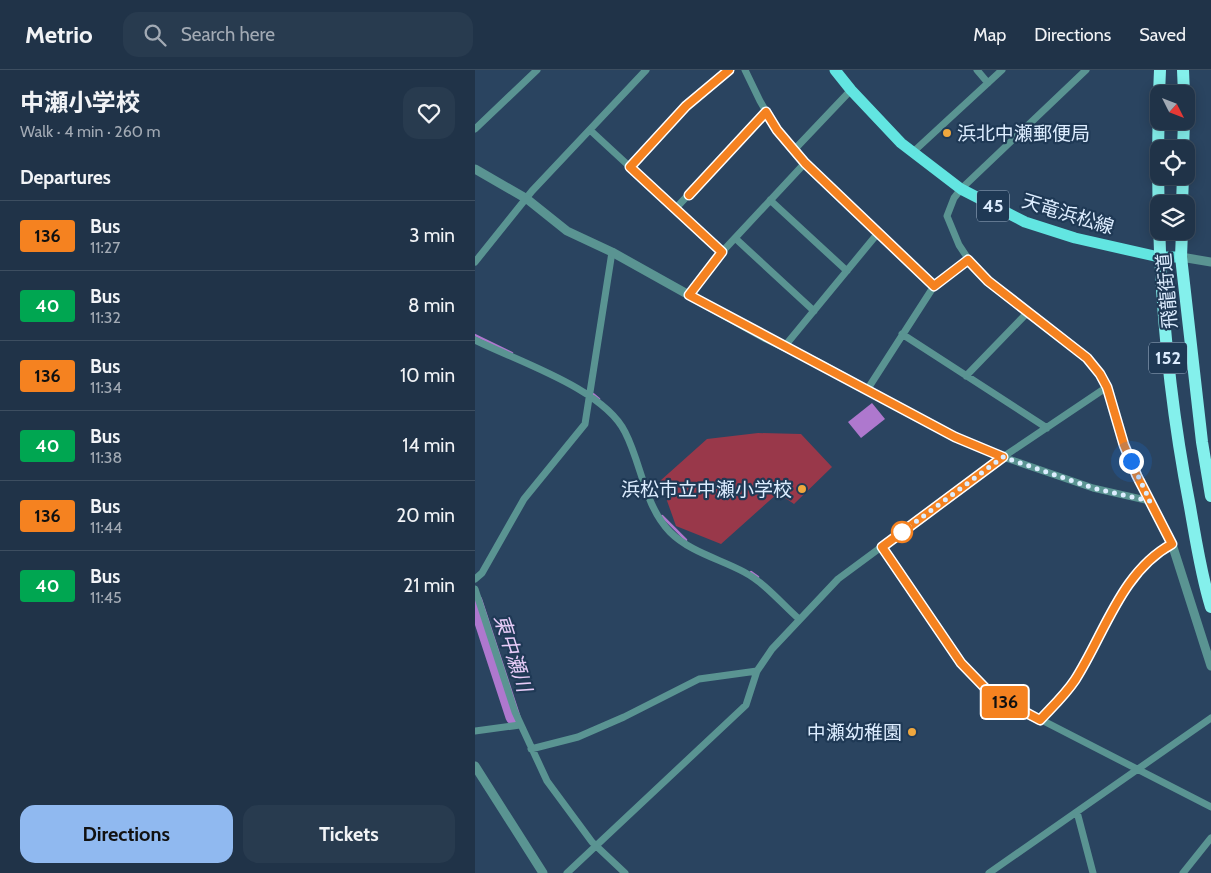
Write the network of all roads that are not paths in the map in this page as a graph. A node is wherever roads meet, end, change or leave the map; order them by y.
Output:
1 (537, 70) edge
2 (646, 70) edge
3 (729, 70) edge
4 (745, 70) edge
5 (977, 70) edge
6 (1002, 70) edge
7 (1086, 70) edge
8 (1160, 70) edge
9 (1183, 70) edge
10 (839, 73) edge
11 (988, 83) junction
12 (1159, 85) edge
13 (1183, 85) edge
14 (851, 90) junction
15 (766, 112) junction
16 (475, 129) edge
17 (590, 130) junction
18 (1159, 130) edge
19 (794, 150) junction
20 (913, 153) junction
21 (805, 163) junction
22 (630, 167) junction
23 (475, 169) edge
24 (961, 189) junction
25 (527, 199) junction
26 (771, 200) junction
27 (675, 208) junction
28 (879, 233) junction
29 (735, 238) junction
30 (1182, 240) edge
31 (613, 252) junction
32 (722, 252) junction
33 (1159, 257) junction
34 (1181, 257) junction
35 (968, 260) junction
36 (475, 262) edge
37 (1211, 262) edge
38 (847, 271) junction
39 (934, 286) junction
40 (689, 295) junction
41 (814, 311) junction
42 (1028, 312) junction
43 (902, 334) junction
44 (475, 340) edge
45 (784, 347) junction
46 (966, 376) junction
47 (1107, 387) junction
48 (867, 390) junction
49 (589, 396) junction
50 (1047, 428) junction
51 (1003, 457) junction
52 (1211, 496) edge
53 (1150, 501) junction
54 (1172, 544) junction
55 (882, 547) junction
56 (475, 579) edge
57 (475, 589) edge
58 (1209, 590) edge
59 (1211, 607) edge
60 (799, 619) junction
61 (1211, 666) edge
62 (757, 671) junction
63 (1211, 718) edge
64 (1040, 720) junction
65 (520, 725) junction
66 (475, 731) edge
67 (531, 749) junction
68 (475, 766) edge
69 (1138, 768) junction
70 (1211, 807) edge
71 (1077, 812) junction
72 (1211, 838) edge
73 (595, 846) junction
74 (543, 873) edge
75 (567, 873) edge
76 (625, 873) edge
77 (989, 873) edge
78 (1093, 873) edge
79 (1183, 873) edge

1 - 16 street
2 - 17 street
3 - 22 street
4 - 15 street
5 - 11 street
6 - 11 street
7 - 24 street
8 - 12 highway
9 - 13 highway
10 - 14 main road, 天竜浜松線 / 45
11 - 20 street
14 - 19 street
14 - 20 main road, 天竜浜松線 / 45
15 - 19 street
15 - 27 street
17 - 22 street
17 - 25 street
18 - 33 highway, 飛龍街道 / 152
19 - 21 street
20 - 24 main road, 天竜浜松線 / 45
21 - 26 street
21 - 28 street
22 - 27 street
23 - 25 street
24 - 33 main road, 天竜浜松線 / 45
24 - 35 street
25 - 31 street
25 - 36 street
26 - 29 street
26 - 38 street
27 - 32 street
28 - 38 street
28 - 39 street
29 - 32 street
29 - 41 street
30 - 34 highway, 飛龍街道 / 152
31 - 40 street
31 - 49 street
32 - 40 street
33 - 34 main road, 天竜浜松線 / 45
33 - 58 highway, 飛龍街道 / 152
34 - 37 street
34 - 52 highway, 飛龍街道 / 152
35 - 39 street
35 - 42 street
38 - 41 street
39 - 43 street
40 - 45 street
41 - 45 street
42 - 46 street
42 - 47 street
43 - 46 street
43 - 48 street
44 - 49 street
45 - 48 street
46 - 50 street
47 - 50 street
47 - 53 street
48 - 51 street
49 - 56 street
49 - 60 street
50 - 51 street
51 - 53 street
51 - 55 street
53 - 54 street
54 - 61 street
54 - 64 street
55 - 60 street
55 - 64 street
57 - 65 street
58 - 59 highway, 飛龍街道 / 152
60 - 62 street
62 - 67 street
62 - 73 street
63 - 69 street
64 - 69 street
65 - 66 street
65 - 67 street
67 - 73 street
68 - 74 street
69 - 70 street
69 - 71 street
71 - 77 street
71 - 78 street
72 - 79 street
73 - 75 street
73 - 76 street

